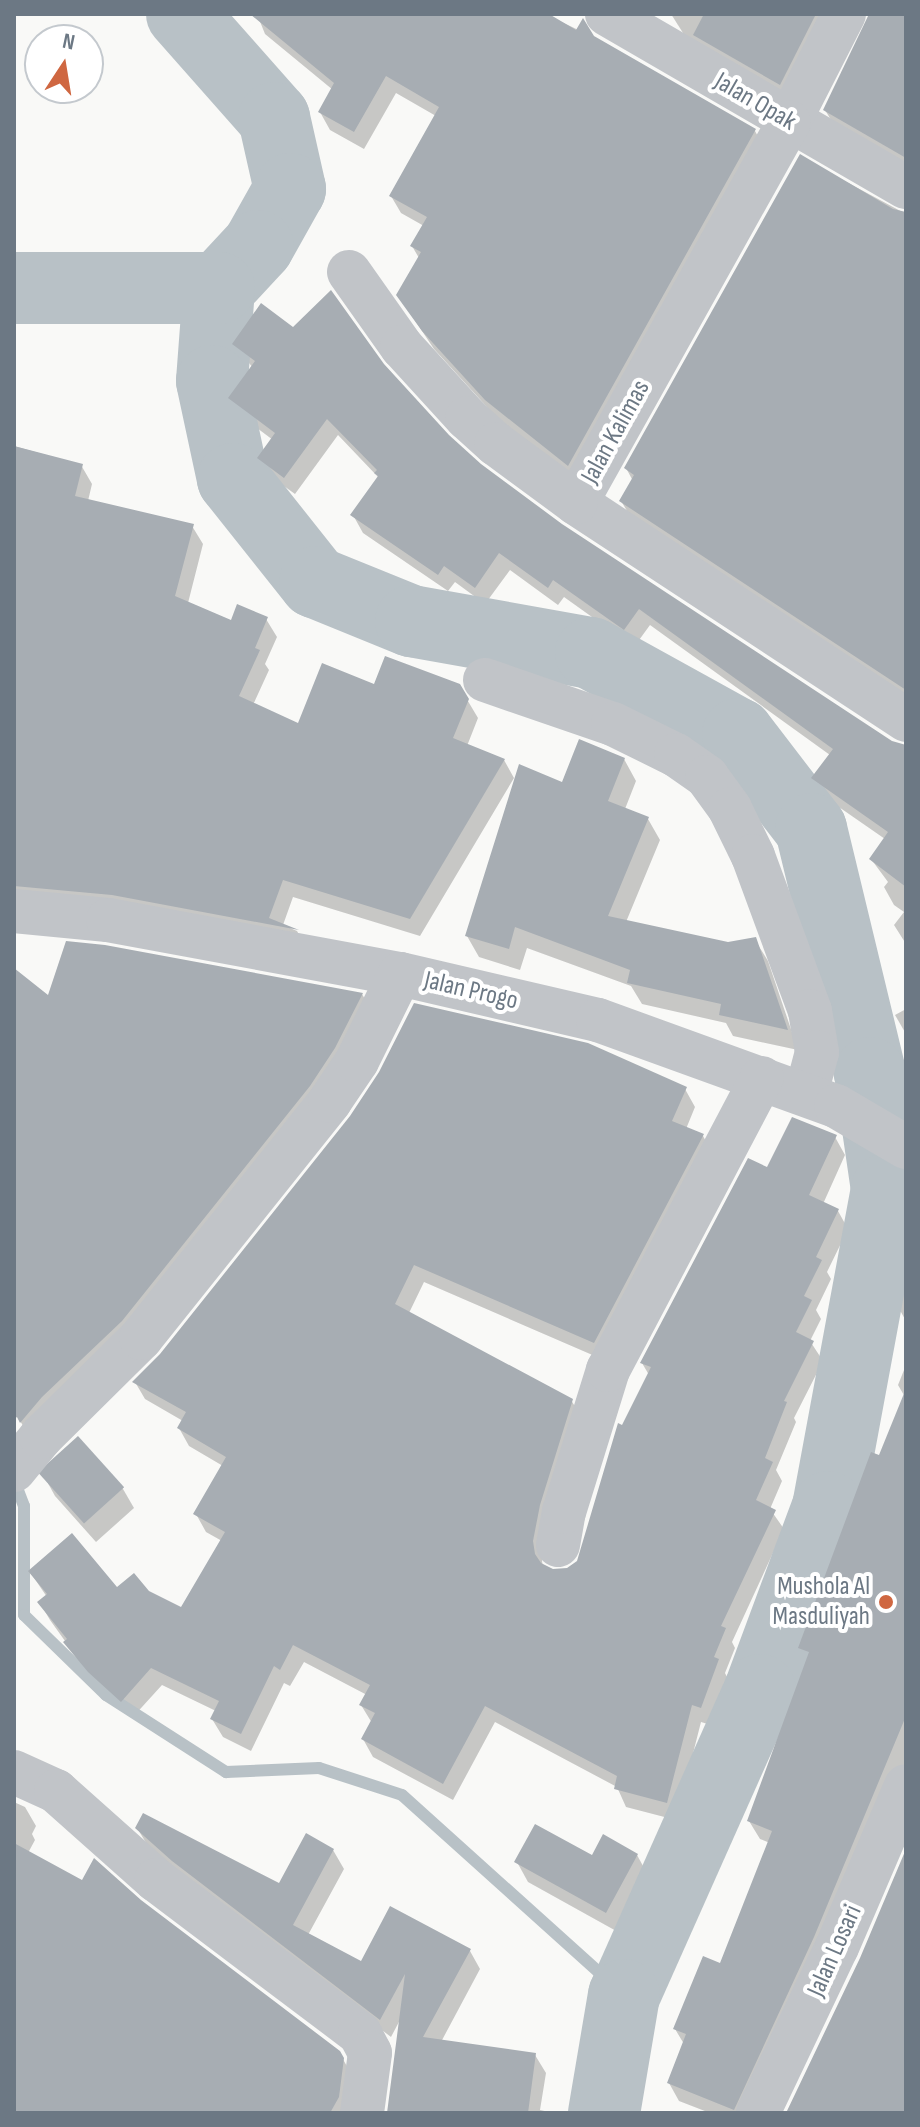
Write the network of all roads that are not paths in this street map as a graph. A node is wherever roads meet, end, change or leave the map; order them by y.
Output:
1 (607, 14) edge
2 (844, 14) edge
3 (789, 122) junction
4 (906, 187) edge
5 (349, 272) dead end
6 (576, 503) junction
7 (485, 680) dead end
8 (906, 720) edge
9 (14, 911) edge
10 (400, 974) junction
11 (762, 1078) junction
12 (821, 1100) junction
13 (906, 1147) edge
14 (16, 1467) edge
15 (558, 1545) dead end
16 (14, 1772) edge
17 (902, 1804) edge
18 (362, 2113) edge
19 (758, 2113) edge

1 - 3 street, Jalan Opak
2 - 3 street, Jalan Kalimas
3 - 4 street, Jalan Opak
3 - 6 street, Jalan Kalimas
5 - 6 street
6 - 8 street, Jalan Kalimas
7 - 12 street
9 - 10 street, Jalan Progo
10 - 11 street, Jalan Progo
10 - 14 street
11 - 12 street, Jalan Progo
11 - 15 street
12 - 13 street, Jalan Progo
16 - 18 street
17 - 19 street, Jalan Losari

